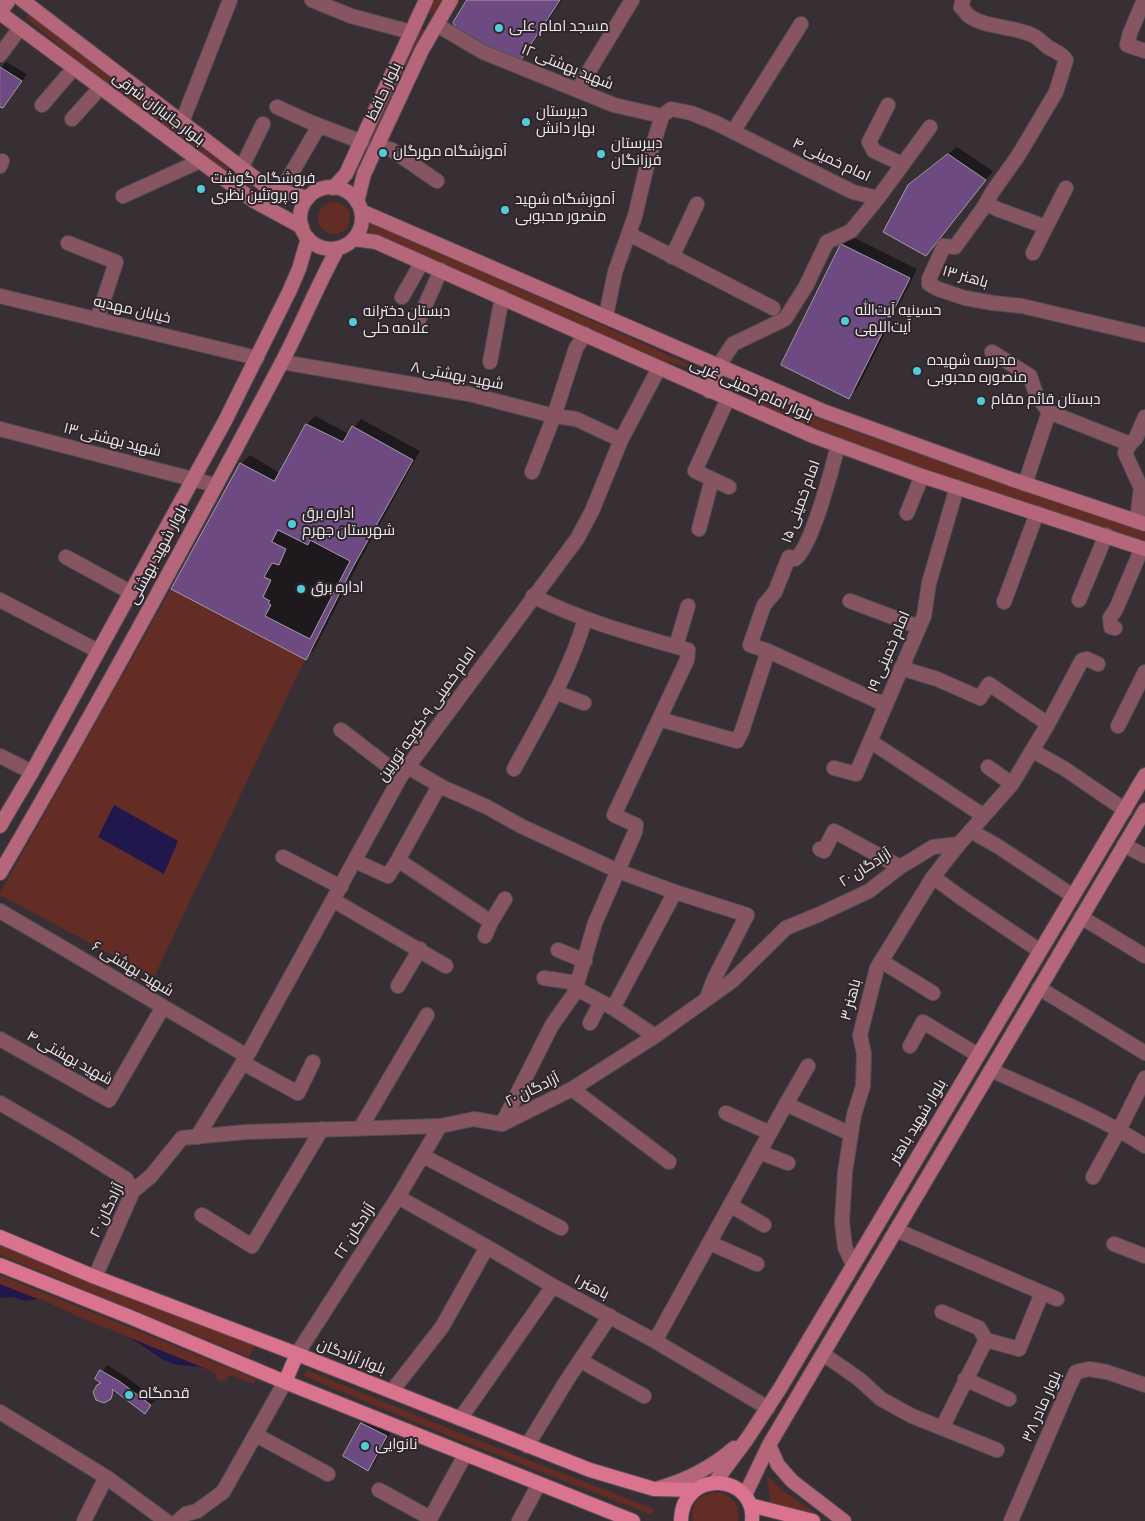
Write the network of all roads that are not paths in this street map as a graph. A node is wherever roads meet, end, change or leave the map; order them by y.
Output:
1 (9, 0) edge
2 (22, 0) edge
3 (230, 0) edge
4 (312, 0) edge
5 (426, 0) edge
6 (451, 0) edge
7 (632, 0) edge
8 (964, 0) edge
9 (1144, 0) edge
10 (0, 12) edge
11 (801, 24) dead end
12 (437, 25) junction
13 (20, 28) junction
14 (410, 32) junction
15 (1145, 51) edge
16 (0, 55) edge
17 (74, 68) junction
18 (100, 88) junction
19 (578, 89) junction
20 (42, 105) dead end
21 (888, 106) dead end
22 (277, 107) dead end
23 (662, 116) junction
24 (72, 119) dead end
25 (182, 122) junction
26 (263, 124) dead end
27 (319, 126) junction
28 (930, 127) dead end
29 (733, 132) junction
30 (362, 142) junction
31 (378, 146) junction
32 (200, 161) junction
33 (902, 164) junction
34 (241, 169) junction
35 (436, 181) dead end
36 (333, 188) junction
37 (1066, 188) dead end
38 (277, 190) junction
39 (123, 196) dead end
40 (308, 198) junction
41 (878, 198) junction
42 (987, 203) junction
43 (697, 204) dead end
44 (359, 206) junction
45 (1046, 227) junction
46 (305, 233) junction
47 (629, 234) junction
48 (354, 239) junction
49 (68, 243) dead end
50 (338, 248) junction
51 (1033, 253) dead end
52 (672, 257) junction
53 (422, 262) junction
54 (441, 270) junction
55 (0, 296) edge
56 (402, 297) dead end
57 (502, 297) junction
58 (773, 308) dead end
59 (606, 316) junction
60 (419, 319) dead end
61 (97, 320) junction
62 (585, 334) junction
63 (1145, 335) edge
64 (992, 352) dead end
65 (257, 358) junction
66 (282, 362) junction
67 (490, 362) dead end
68 (719, 365) junction
69 (659, 368) junction
70 (709, 391) junction
71 (728, 398) junction
72 (1049, 412) junction
73 (554, 416) junction
74 (1145, 417) edge
75 (0, 429) edge
76 (621, 440) junction
77 (1130, 444) junction
78 (838, 445) junction
79 (532, 472) dead end
80 (922, 476) junction
81 (192, 478) junction
82 (712, 479) junction
83 (1025, 484) junction
84 (215, 485) junction
85 (729, 487) dead end
86 (957, 487) junction
87 (907, 513) dead end
88 (1037, 513) junction
89 (1141, 522) edge
90 (699, 529) dead end
91 (1106, 535) junction
92 (577, 539) junction
93 (1143, 548) edge
94 (66, 557) dead end
95 (130, 592) junction
96 (533, 596) junction
97 (0, 600) edge
98 (1079, 600) dead end
99 (850, 601) dead end
100 (1004, 602) dead end
101 (688, 606) dead end
102 (585, 619) junction
103 (919, 627) junction
104 (1115, 628) dead end
105 (682, 648) junction
106 (98, 651) junction
107 (768, 651) junction
108 (1098, 664) dead end
109 (901, 668) junction
110 (1145, 672) edge
111 (554, 692) junction
112 (584, 703) dead end
113 (454, 704) junction
114 (886, 705) junction
115 (658, 718) junction
116 (1048, 724) junction
117 (1118, 726) dead end
118 (341, 730) dead end
119 (870, 741) junction
120 (1033, 750) junction
121 (0, 756) edge
122 (988, 766) dead end
123 (834, 768) dead end
124 (514, 769) dead end
125 (404, 771) junction
126 (32, 772) junction
127 (1145, 775) edge
128 (1012, 784) junction
129 (439, 786) junction
130 (1125, 810) junction
131 (1145, 810) edge
132 (984, 816) junction
133 (0, 826) edge
134 (971, 831) junction
135 (959, 844) junction
136 (1124, 845) junction
137 (820, 849) dead end
138 (1145, 856) edge
139 (284, 857) dead end
140 (398, 860) junction
141 (355, 861) junction
142 (900, 867) junction
143 (618, 871) junction
144 (0, 873) edge
145 (933, 877) junction
146 (340, 887) junction
147 (675, 892) junction
148 (1073, 896) junction
149 (505, 899) dead end
150 (333, 900) junction
151 (0, 911) edge
152 (1081, 917) junction
153 (491, 922) junction
154 (485, 936) dead end
155 (420, 950) junction
156 (558, 950) dead end
157 (1040, 951) junction
158 (1145, 956) edge
159 (584, 961) junction
160 (881, 961) junction
161 (446, 966) dead end
162 (544, 978) dead end
163 (398, 986) dead end
164 (576, 986) junction
165 (1039, 988) junction
166 (933, 993) dead end
167 (707, 998) junction
168 (607, 1005) junction
169 (163, 1007) junction
170 (428, 1015) dead end
171 (590, 1023) dead end
172 (655, 1036) junction
173 (0, 1039) edge
174 (910, 1046) dead end
175 (1145, 1053) edge
176 (977, 1058) junction
177 (245, 1060) junction
178 (313, 1062) dead end
179 (808, 1066) dead end
180 (991, 1070) junction
181 (1145, 1078) edge
182 (572, 1089) junction
183 (0, 1104) edge
184 (786, 1104) junction
185 (726, 1113) dead end
186 (502, 1124) junction
187 (440, 1126) junction
188 (361, 1127) junction
189 (322, 1129) junction
190 (1119, 1130) junction
191 (770, 1133) junction
192 (851, 1134) junction
193 (197, 1137) junction
194 (1145, 1146) edge
195 (759, 1152) junction
196 (422, 1156) junction
197 (669, 1162) dead end
198 (788, 1163) dead end
199 (1093, 1177) dead end
200 (133, 1191) junction
201 (398, 1197) junction
202 (730, 1205) junction
203 (202, 1215) dead end
204 (764, 1225) dead end
205 (561, 1228) dead end
206 (896, 1230) junction
207 (0, 1237) edge
208 (710, 1243) junction
209 (1114, 1244) dead end
210 (487, 1247) junction
211 (1145, 1256) edge
212 (757, 1264) dead end
213 (0, 1265) edge
214 (853, 1265) junction
215 (95, 1277) junction
216 (552, 1286) junction
217 (1042, 1293) junction
218 (1057, 1299) dead end
219 (942, 1312) dead end
220 (610, 1316) junction
221 (986, 1340) junction
222 (656, 1341) junction
223 (297, 1354) junction
224 (823, 1354) junction
225 (581, 1361) junction
226 (965, 1379) junction
227 (284, 1382) junction
228 (1145, 1385) edge
229 (392, 1392) junction
230 (644, 1396) dead end
231 (1009, 1399) dead end
232 (768, 1408) junction
233 (0, 1412) edge
234 (460, 1419) junction
235 (942, 1428) junction
236 (256, 1436) junction
237 (747, 1439) junction
238 (770, 1445) junction
239 (527, 1446) junction
240 (997, 1450) dead end
241 (465, 1455) junction
242 (328, 1474) dead end
243 (106, 1478) junction
244 (715, 1482) junction
245 (539, 1484) junction
246 (654, 1489) junction
247 (379, 1490) dead end
248 (694, 1490) junction
249 (748, 1500) junction
250 (198, 1516) edge
251 (610, 1517) edge
252 (430, 1520) edge
253 (84, 1521) edge
254 (166, 1521) edge
255 (178, 1521) edge
256 (520, 1521) edge
257 (633, 1521) edge
258 (681, 1521) edge
259 (752, 1521) edge
260 (813, 1521) edge
261 (844, 1521) edge
262 (1011, 1521) edge

1 - 10 main road
2 - 25 main road, بلوار جانبازان شرقی
3 - 25 street
4 - 14 street
5 - 14 main road, بلوار حافظ
6 - 12 main road, بلوار حافظ
7 - 19 street
8 - 42 street, باهنر ۱۳
9 - 15 street
10 - 13 main road, بلوار جانبازان شرقی
11 - 29 street
12 - 19 street, شهید بهشتی ۱۲
12 - 31 main road, بلوار حافظ
13 - 16 street
13 - 17 main road, بلوار جانبازان شرقی
14 - 30 main road, بلوار حافظ
17 - 18 main road, بلوار جانبازان شرقی
17 - 20 street
18 - 24 street
18 - 32 main road, بلوار جانبازان شرقی
19 - 23 street, شهید بهشتی ۱۲
21 - 33 street
22 - 27 street
23 - 29 street, امام خمینی ۴
23 - 47 street
25 - 34 main road, بلوار جانبازان شرقی
26 - 34 street
27 - 30 street
27 - 38 street
28 - 33 street
29 - 41 street, امام خمینی ۴
30 - 36 main road, بلوار حافظ
31 - 35 street
31 - 44 main road, بلوار حافظ
32 - 39 street
32 - 46 main road, بلوار جانبازان شرقی
33 - 41 street
34 - 38 main road, بلوار جانبازان شرقی
36 - 40 main road
36 - 44 main road
37 - 45 street
38 - 40 main road, بلوار جانبازان شرقی
40 - 46 main road
41 - 68 street, امام خمینی ۴
42 - 45 street
42 - 63 street, باهنر ۱۳
43 - 52 street
44 - 48 main road
44 - 59 main road, بلوار امام خمینی غربی
45 - 51 street
46 - 50 main road
46 - 65 main road, بلوار شهید بهشتی
47 - 52 street
47 - 59 street
48 - 50 main road
48 - 53 main road, بلوار امام خمینی غربی
49 - 61 street
50 - 66 main road, بلوار شهید بهشتی
52 - 58 street
53 - 54 main road, بلوار امام خمینی غربی
53 - 56 street
54 - 57 main road, بلوار امام خمینی غربی
54 - 60 street
55 - 61 street, خیابان مهدیه
57 - 62 main road, بلوار امام خمینی غربی
57 - 67 street
59 - 68 main road, بلوار امام خمینی غربی
61 - 65 street, خیابان مهدیه
62 - 69 main road, بلوار امام خمینی غربی
62 - 73 street
64 - 72 street
65 - 81 main road, بلوار شهید بهشتی
66 - 73 street, شهید بهشتی ۸
66 - 84 main road, بلوار شهید بهشتی
68 - 70 main road
68 - 83 main road, بلوار امام خمینی غربی
69 - 70 main road, بلوار امام خمینی غربی
69 - 76 street, امام خمینی ۹-کوچه توربین
70 - 71 main road, بلوار امام خمینی غربی
71 - 78 main road, بلوار امام خمینی غربی
71 - 82 street
72 - 77 street
72 - 83 street
73 - 76 street, شهید بهشتی ۸
73 - 79 street
74 - 77 street
75 - 81 street, شهید بهشتی ۱۳
76 - 92 street, امام خمینی ۹-کوچه توربین
77 - 89 street
78 - 80 main road, بلوار امام خمینی غربی
78 - 107 street, امام خمینی ۱۵
80 - 86 main road, بلوار امام خمینی غربی
80 - 87 street
81 - 84 street, شهید بهشتی ۱۳
81 - 95 main road, بلوار شهید بهشتی
82 - 85 street
82 - 90 street
83 - 89 main road, بلوار امام خمینی غربی
84 - 144 main road, بلوار شهید بهشتی
86 - 88 main road, بلوار امام خمینی غربی
86 - 103 street, امام خمینی ۱۹
88 - 91 main road, بلوار امام خمینی غربی
88 - 100 street
91 - 93 main road, بلوار امام خمینی غربی
91 - 98 street
92 - 96 street, امام خمینی ۹-کوچه توربین
92 - 113 street
93 - 104 street
94 - 95 street
95 - 106 main road, بلوار شهید بهشتی
96 - 102 street
96 - 113 street, امام خمینی ۹-کوچه توربین
97 - 106 street
99 - 103 street
101 - 105 street
102 - 105 street
102 - 111 street
103 - 109 street, امام خمینی ۱۹
105 - 115 street
106 - 126 main road, بلوار شهید بهشتی
107 - 114 street
107 - 115 street
108 - 116 street, باهنر ۳
109 - 114 street, امام خمینی ۱۹
109 - 116 street
110 - 117 street
111 - 112 street
111 - 124 street
113 - 125 street, امام خمینی ۹-کوچه توربین
114 - 119 street, امام خمینی ۱۹
115 - 143 street
116 - 120 street, باهنر ۳
118 - 125 street
119 - 123 street, امام خمینی ۱۹
119 - 132 street
120 - 128 street, باهنر ۳
120 - 130 street
121 - 126 street
122 - 128 street
125 - 129 street
125 - 141 street, امام خمینی ۹-کوچه توربین
126 - 133 main road, بلوار شهید بهشتی
127 - 130 main road, بلوار شهید باهنر
128 - 132 street, باهنر ۳
129 - 140 street
129 - 143 street
130 - 148 main road, بلوار شهید باهنر
131 - 136 main road
132 - 134 street, باهنر ۳
134 - 135 street, باهنر ۳
134 - 148 street
135 - 142 street, آزادگان ۲۰
135 - 145 street, باهنر ۳
136 - 138 street
136 - 152 main road
137 - 142 street
139 - 146 street
140 - 141 street
140 - 153 street
141 - 146 street, امام خمینی ۹-کوچه توربین
142 - 167 street, آزادگان ۲۰
143 - 147 street
143 - 159 street
145 - 157 street
145 - 160 street, باهنر ۳
146 - 150 street, امام خمینی ۹-کوچه توربین
147 - 167 street
147 - 168 street
148 - 157 main road, بلوار شهید باهنر
149 - 153 street
150 - 155 street
150 - 177 street, امام خمینی ۹-کوچه توربین
151 - 169 street, شهید بهشتی ۶
152 - 158 street
152 - 165 main road
153 - 154 street
155 - 161 street
155 - 163 street
156 - 159 street
157 - 176 main road, بلوار شهید باهنر
159 - 164 street
160 - 166 street
160 - 192 street, باهنر ۳
162 - 164 street
164 - 168 street
164 - 186 street
165 - 175 street
165 - 180 main road
167 - 172 street, آزادگان ۲۰
168 - 171 street
168 - 172 street
169 - 173 street, شهید بهشتی ۴
169 - 177 street, شهید بهشتی ۶
170 - 188 street
172 - 182 street, آزادگان ۲۰
174 - 176 street
176 - 180 main road
176 - 214 main road, بلوار شهید باهنر
177 - 178 street, شهید بهشتی ۶
177 - 193 street, امام خمینی ۹-کوچه توربین
179 - 184 street
180 - 190 street
180 - 206 main road
181 - 190 street
182 - 186 street, آزادگان ۲۰
182 - 197 street
183 - 200 street
184 - 191 street
184 - 192 street
185 - 191 street
186 - 187 street, آزادگان ۲۰
187 - 188 street, آزادگان ۲۰
187 - 196 street, آزادگان ۲۲
188 - 189 street, آزادگان ۲۰
189 - 193 street, آزادگان ۲۰
189 - 203 street
190 - 194 street
190 - 199 street
191 - 195 street
192 - 214 street, باهنر ۳
193 - 200 street, آزادگان ۲۰
195 - 198 street
195 - 202 street
196 - 201 street, آزادگان ۲۲
196 - 205 street
200 - 215 street, آزادگان ۲۰
201 - 210 street, باهنر ۱
201 - 223 street, آزادگان ۲۲
202 - 204 street
202 - 208 street
206 - 217 street
206 - 224 main road
207 - 215 main road, بلوار آزادگان
208 - 212 street
208 - 222 street
209 - 211 street
210 - 216 street, باهنر ۱
210 - 229 street
213 - 227 main road
214 - 232 main road, بلوار شهید باهنر
215 - 223 main road, بلوار آزادگان
216 - 220 street, باهنر ۱
216 - 234 street
217 - 218 street
217 - 221 street
219 - 221 street
220 - 222 street, باهنر ۱
220 - 225 street
221 - 226 street
222 - 232 street, باهنر ۱
223 - 227 main road
223 - 229 main road, بلوار آزادگان
224 - 235 street
224 - 238 main road
225 - 230 street
225 - 239 street
226 - 231 street
226 - 235 street
227 - 236 street
227 - 241 main road
228 - 262 street, بلوار مادر ۳۸
229 - 234 main road, بلوار آزادگان
232 - 237 main road, بلوار شهید باهنر
233 - 243 street
234 - 239 main road, بلوار آزادگان
235 - 240 street
236 - 242 street
236 - 250 street
237 - 244 main road, بلوار شهید باهنر
237 - 246 main road
238 - 249 main road
238 - 261 main road
239 - 246 main road, بلوار آزادگان
241 - 245 main road
241 - 252 street
243 - 253 street
243 - 254 street
244 - 248 main road
244 - 249 main road
245 - 251 main road
245 - 256 street
246 - 248 main road, بلوار آزادگان
247 - 252 street
248 - 258 main road
249 - 259 main road
249 - 260 main road
250 - 255 street
251 - 257 main road

